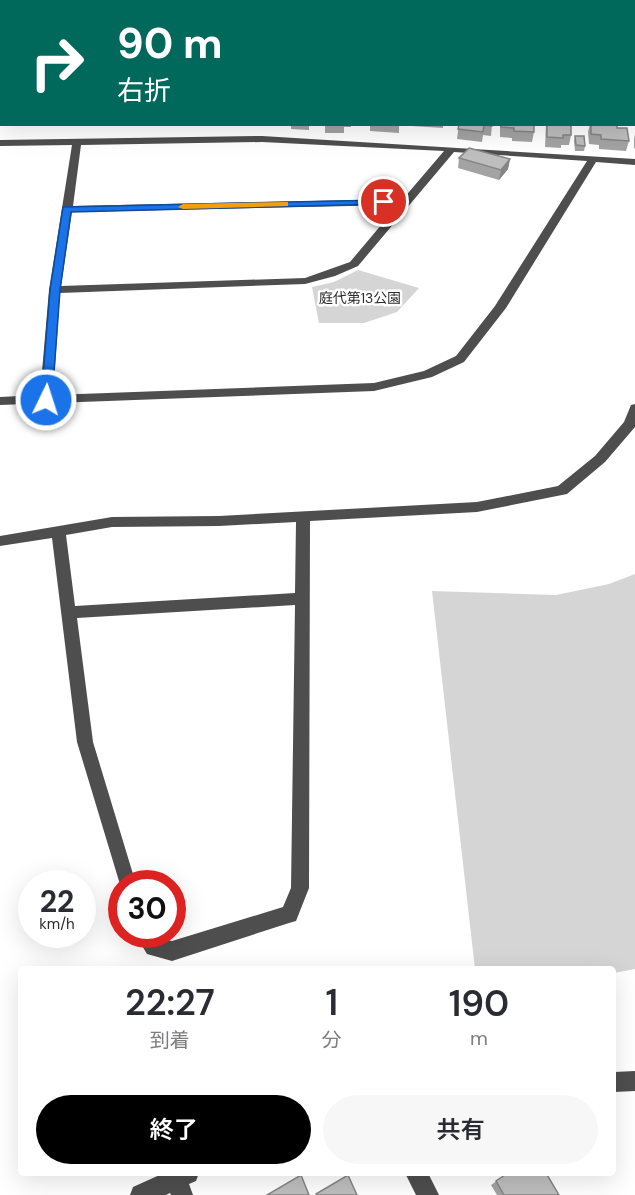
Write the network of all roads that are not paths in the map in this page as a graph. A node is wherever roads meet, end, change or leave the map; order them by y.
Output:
1 (77, 141) junction
2 (0, 143) edge
3 (452, 148) junction
4 (593, 159) junction
5 (635, 162) edge
6 (407, 202) junction
7 (66, 209) junction
8 (55, 290) junction
9 (46, 400) junction
10 (0, 401) edge
11 (635, 408) edge
12 (303, 517) junction
13 (58, 532) junction
14 (0, 541) edge
15 (302, 599) junction
16 (69, 612) junction
17 (123, 870) edge
18 (186, 947) edge
19 (161, 948) edge
20 (181, 948) edge
21 (616, 1082) edge
22 (635, 1082) edge
23 (418, 1176) edge
24 (182, 1182) edge
25 (141, 1195) edge
26 (428, 1195) edge

1 - 2 street
1 - 3 street
1 - 7 street
3 - 4 street
3 - 6 street
4 - 5 street
4 - 9 street
6 - 7 street
6 - 8 street
7 - 8 street
8 - 9 street
9 - 10 street
11 - 12 street
12 - 13 street
12 - 15 street
13 - 14 street
13 - 16 street
15 - 16 street
15 - 18 street
16 - 17 street
19 - 20 street
21 - 22 street
23 - 26 street
24 - 25 street

